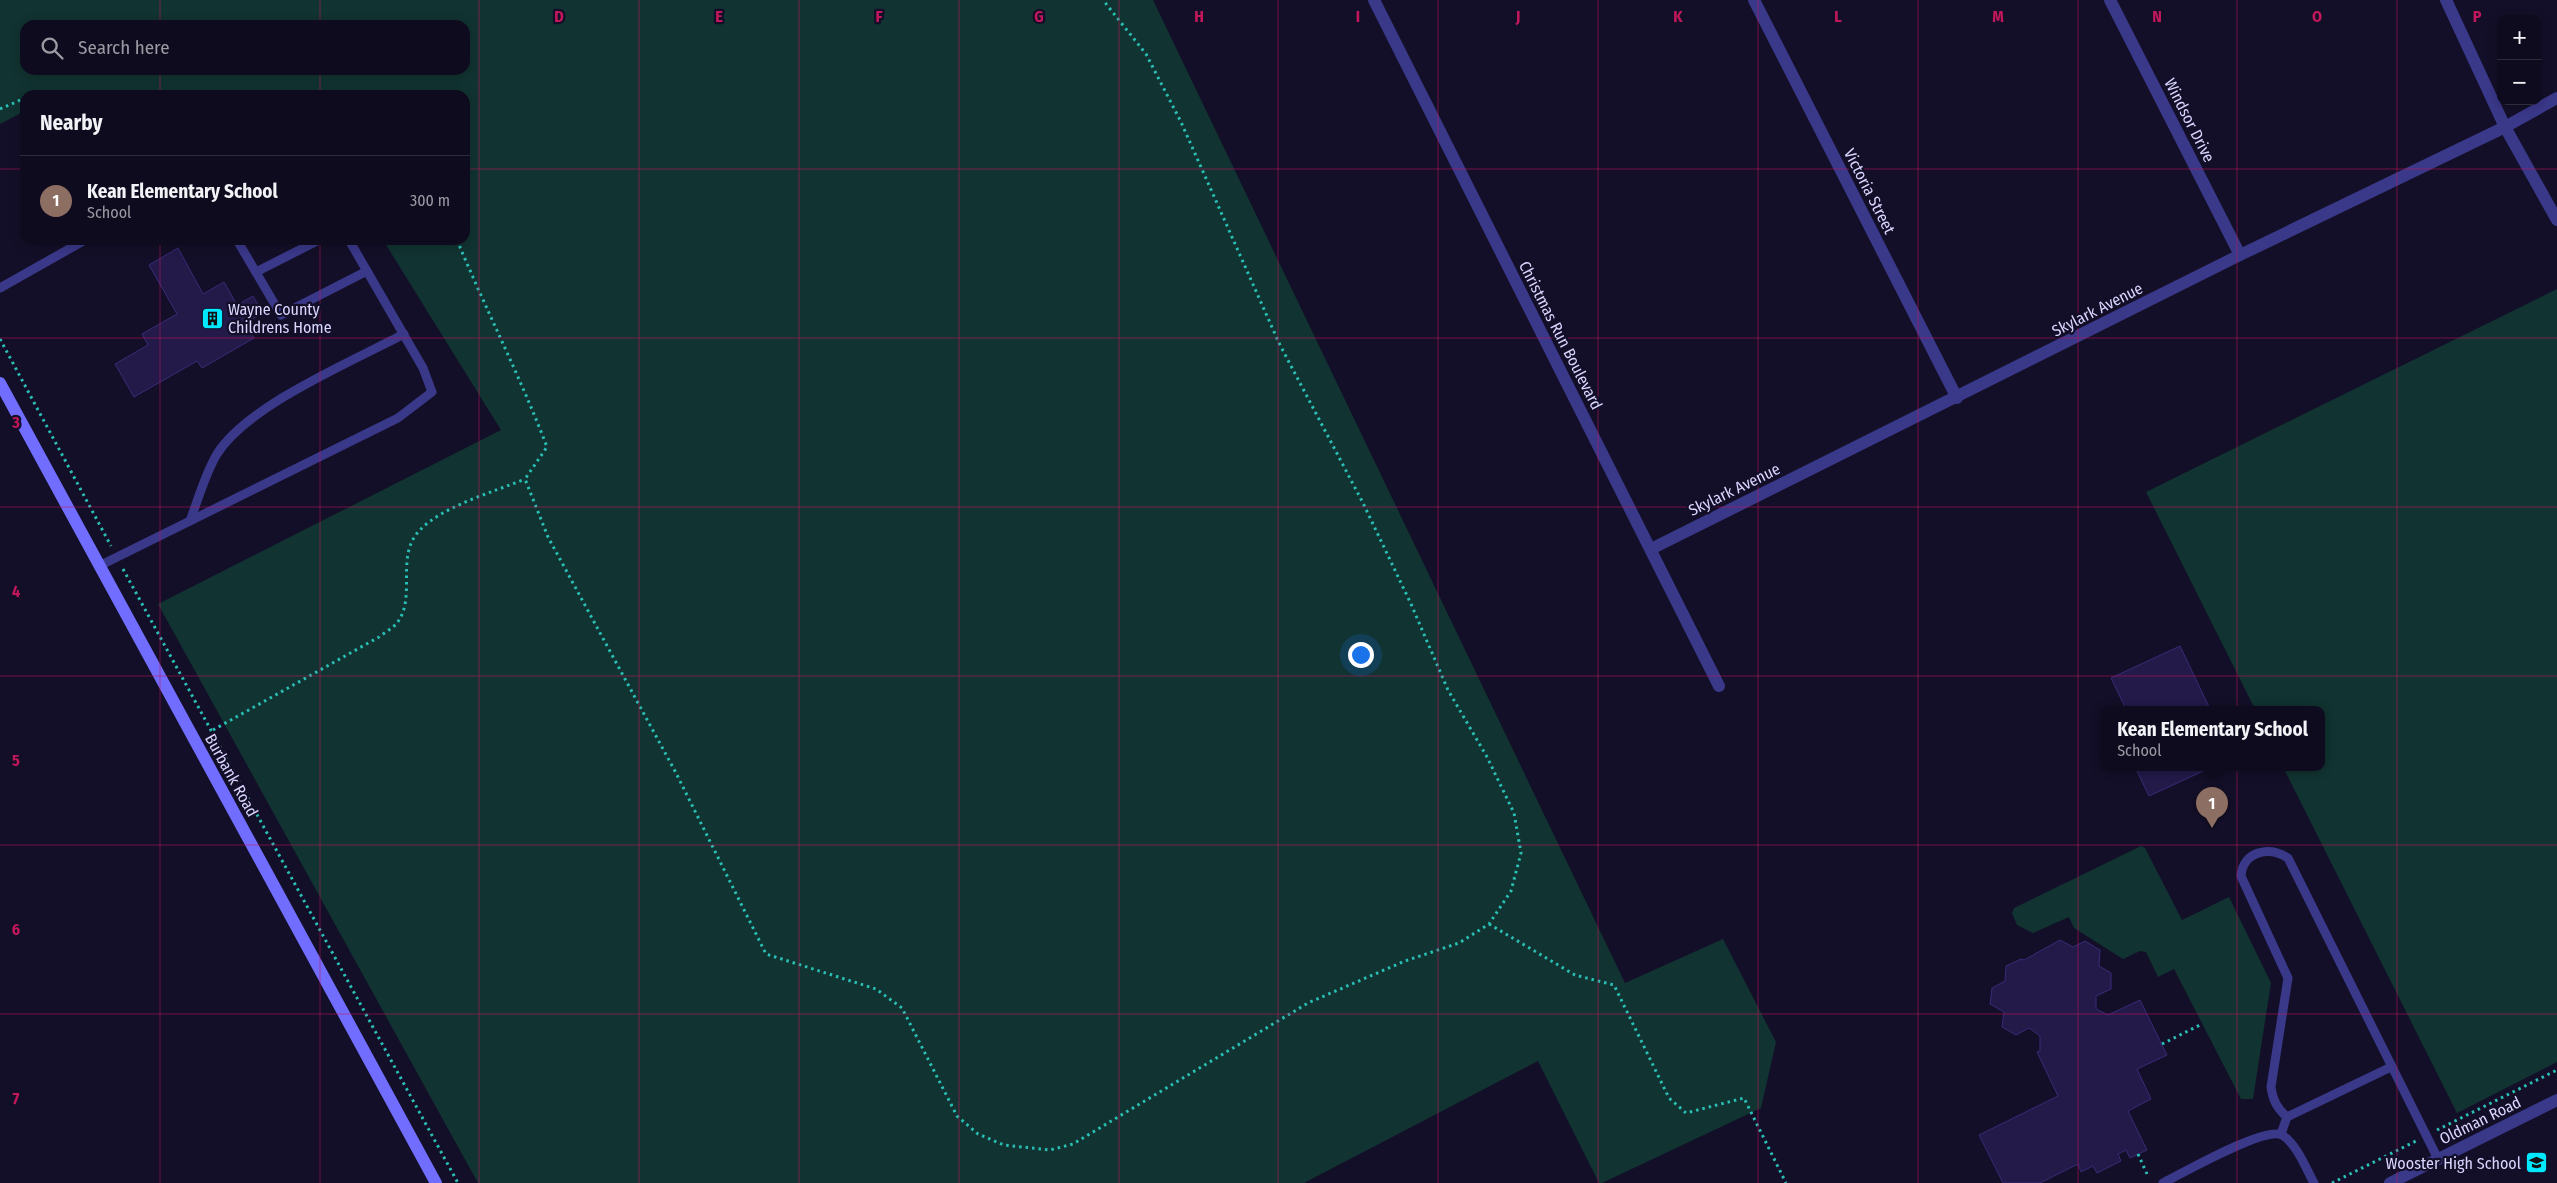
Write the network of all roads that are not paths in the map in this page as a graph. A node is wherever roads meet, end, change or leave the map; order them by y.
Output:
1 (1374, 0) edge
2 (1754, 0) edge
3 (2110, 0) edge
4 (2446, 0) edge
5 (2557, 98) edge
6 (2505, 127) junction
7 (2557, 220) edge
8 (76, 245) edge
9 (240, 245) edge
10 (310, 245) edge
11 (352, 245) edge
12 (2240, 255) junction
13 (367, 271) junction
14 (256, 272) junction
15 (0, 288) edge
16 (404, 334) junction
17 (0, 383) edge
18 (1957, 398) junction
19 (190, 521) junction
20 (1651, 549) junction
21 (100, 566) junction
22 (1719, 686) dead end
23 (2391, 1067) junction
24 (2557, 1100) edge
25 (2287, 1117) junction
26 (2281, 1134) junction
27 (2438, 1159) junction
28 (436, 1183) edge
29 (2163, 1183) edge
30 (2314, 1183) edge
31 (2390, 1183) edge

1 - 20 street, Christmas Run Boulevard
2 - 18 street, Victoria Street
3 - 12 street, Windsor Drive
4 - 6 street
5 - 6 street, Skylark Avenue
6 - 7 street
6 - 12 street, Skylark Avenue
8 - 15 lane
9 - 14 lane
10 - 14 lane
11 - 13 lane
12 - 18 street, Skylark Avenue
13 - 14 lane
13 - 16 lane
16 - 19 lane
16 - 19 lane
17 - 21 main road, Burbank Road
18 - 20 street, Skylark Avenue
19 - 21 lane
20 - 22 street, Christmas Run Boulevard
21 - 28 main road, Burbank Road
23 - 25 lane
23 - 25 lane
23 - 27 lane
24 - 27 street, Oldman Road
25 - 26 lane
26 - 29 lane
26 - 30 lane
27 - 31 street, Oldman Road

